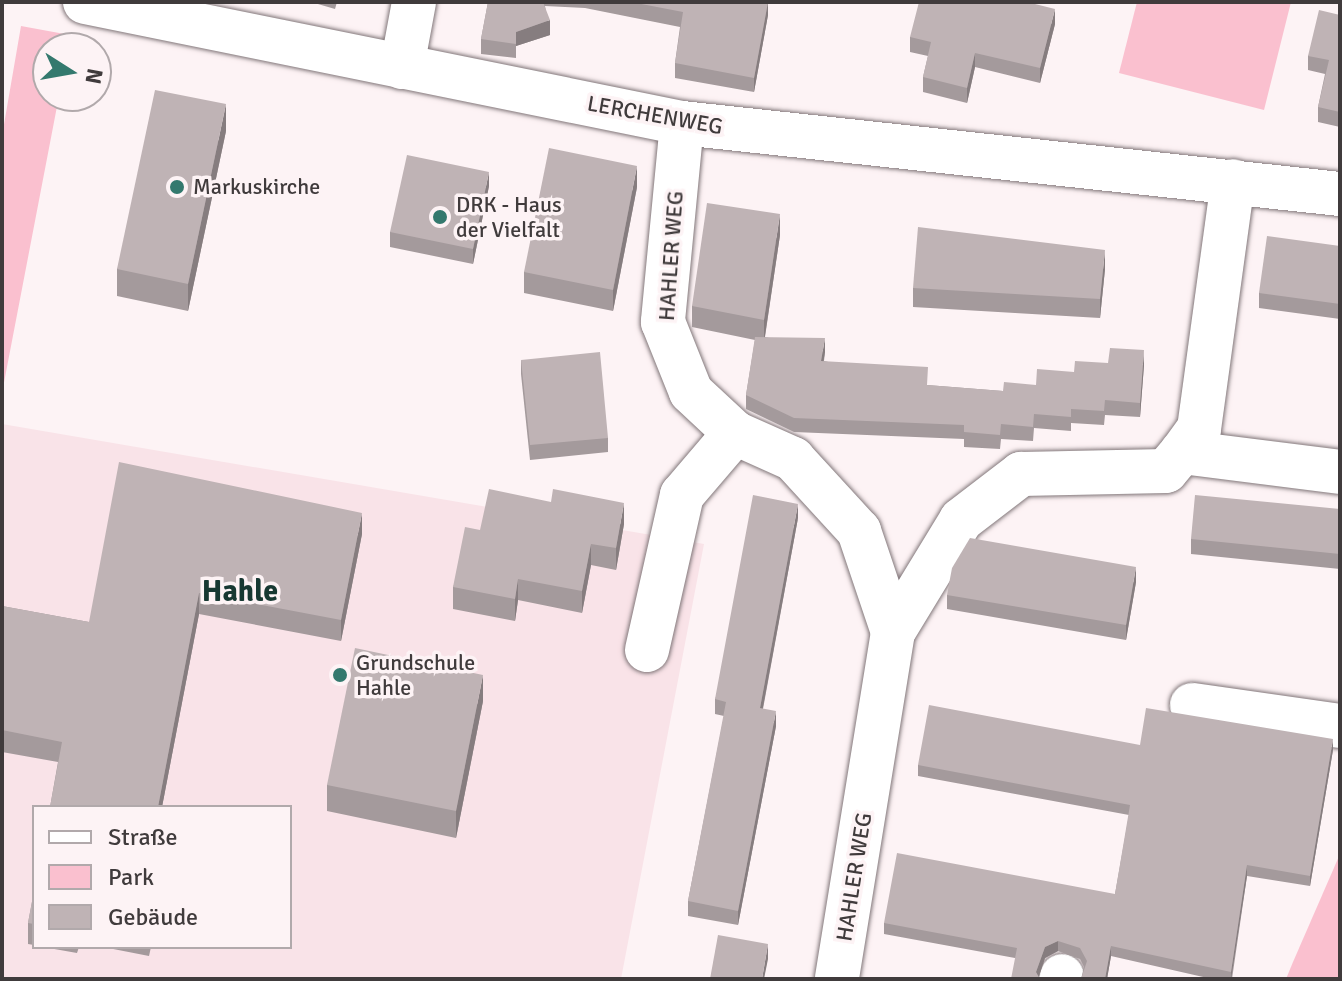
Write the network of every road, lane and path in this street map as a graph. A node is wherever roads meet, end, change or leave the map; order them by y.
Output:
1 (85, 2) edge
2 (414, 2) edge
3 (402, 67) junction
4 (682, 123) junction
5 (1233, 181) junction
6 (1340, 194) edge
7 (735, 433) junction
8 (1182, 452) junction
9 (1340, 472) edge
10 (893, 632) junction
11 (647, 650) dead end
12 (1192, 705) dead end
13 (1340, 726) edge
14 (837, 979) edge

1 - 3 street, LERCHENWEG
2 - 3 street
3 - 4 street, LERCHENWEG
4 - 5 street, LERCHENWEG
4 - 7 street, HAHLER WEG
5 - 6 street, LERCHENWEG
5 - 8 street
7 - 10 street, HAHLER WEG
7 - 11 street
8 - 9 street
8 - 10 street, HAHLER WEG
10 - 14 street, HAHLER WEG
12 - 13 street

